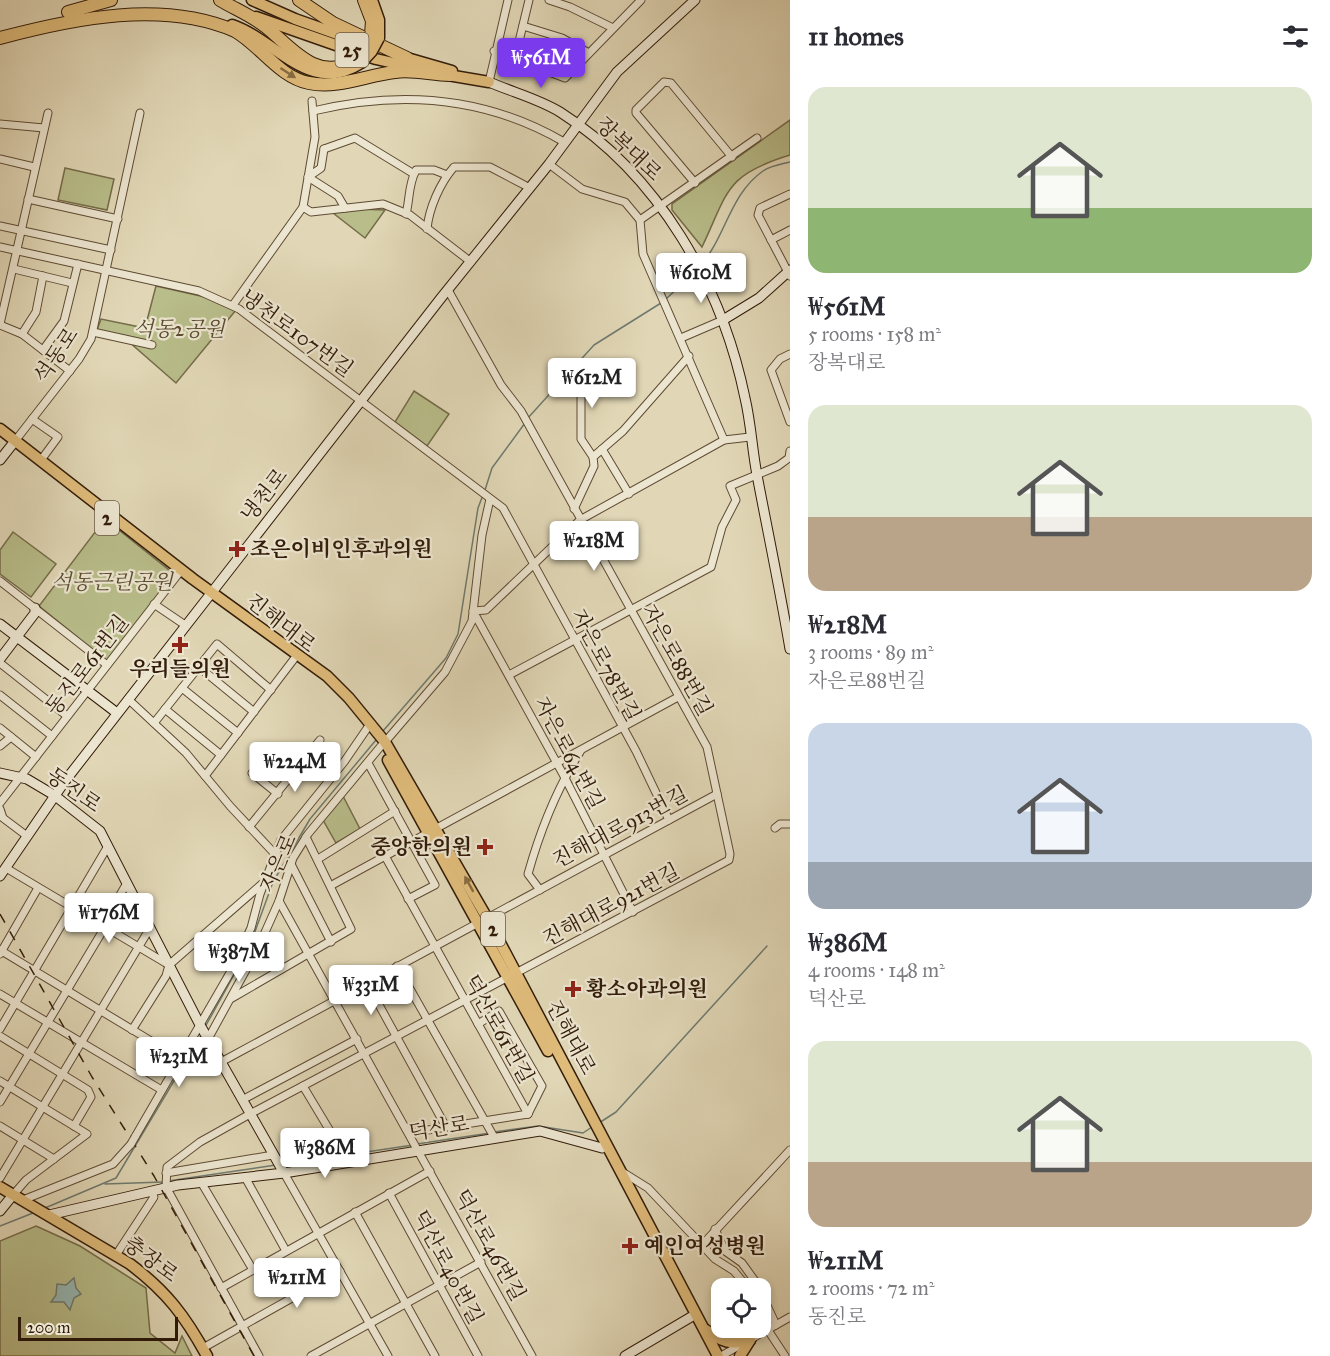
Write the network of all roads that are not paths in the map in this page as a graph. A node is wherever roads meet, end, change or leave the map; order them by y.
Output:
1 (111, 0) edge
2 (220, 0) edge
3 (252, 0) edge
4 (299, 0) edge
5 (364, 0) edge
6 (372, 0) edge
7 (508, 0) edge
8 (529, 0) edge
9 (549, 0) edge
10 (695, 0) edge
11 (638, 1) edge
12 (214, 20) junction
13 (523, 26) junction
14 (613, 28) junction
15 (0, 31) edge
16 (375, 36) junction
17 (0, 38) edge
18 (494, 51) junction
19 (589, 53) junction
20 (407, 58) junction
21 (515, 58) junction
22 (356, 62) junction
23 (450, 75) junction
24 (489, 82) junction
25 (312, 101) dead end
26 (313, 111) junction
27 (48, 113) dead end
28 (140, 113) dead end
29 (577, 123) junction
30 (0, 124) edge
31 (44, 128) junction
32 (757, 138) dead end
33 (564, 142) junction
34 (314, 145) junction
35 (324, 149) junction
36 (732, 157) junction
37 (0, 160) edge
38 (549, 164) junction
39 (34, 167) junction
40 (415, 172) junction
41 (447, 175) junction
42 (308, 177) junction
43 (695, 183) junction
44 (530, 188) junction
45 (790, 194) edge
46 (28, 199) junction
47 (303, 207) junction
48 (662, 207) junction
49 (345, 208) junction
50 (406, 214) junction
51 (118, 219) junction
52 (640, 220) junction
53 (0, 226) edge
54 (427, 229) junction
55 (790, 230) edge
56 (21, 231) junction
57 (771, 240) junction
58 (0, 247) edge
59 (111, 250) junction
60 (16, 251) junction
61 (471, 262) junction
62 (78, 264) junction
63 (14, 269) junction
64 (107, 270) junction
65 (789, 273) edge
66 (43, 276) junction
67 (72, 283) junction
68 (448, 290) junction
69 (3, 296) edge
70 (232, 305) junction
71 (723, 320) junction
72 (0, 324) edge
73 (93, 332) junction
74 (22, 334) junction
75 (681, 338) junction
76 (152, 345) dead end
77 (43, 350) junction
78 (790, 354) edge
79 (689, 356) junction
80 (70, 371) junction
81 (567, 379) dead end
82 (361, 400) junction
83 (32, 418) junction
84 (790, 422) edge
85 (0, 429) edge
86 (750, 437) junction
87 (724, 440) junction
88 (15, 441) junction
89 (602, 449) junction
90 (26, 451) junction
91 (790, 451) edge
92 (593, 457) junction
93 (0, 460) edge
94 (41, 460) junction
95 (757, 475) junction
96 (477, 489) joint
97 (629, 494) junction
98 (490, 499) junction
99 (574, 509) junction
100 (580, 520) junction
101 (533, 565) junction
102 (179, 573) junction
103 (193, 579) junction
104 (0, 581) edge
105 (210, 592) junction
106 (154, 604) junction
107 (227, 605) junction
108 (35, 608) junction
109 (473, 611) junction
110 (630, 611) junction
111 (0, 624) edge
112 (184, 625) junction
113 (17, 637) junction
114 (574, 641) junction
115 (790, 649) edge
116 (0, 659) edge
117 (294, 659) junction
118 (0, 663) edge
119 (107, 665) junction
120 (199, 667) junction
121 (509, 675) junction
122 (182, 688) junction
123 (271, 690) junction
124 (87, 691) junction
125 (0, 695) edge
126 (678, 697) junction
127 (128, 699) junction
128 (165, 709) junction
129 (254, 712) junction
130 (117, 713) junction
131 (68, 716) junction
132 (154, 723) junction
133 (0, 728) edge
134 (621, 728) junction
135 (372, 730) junction
136 (238, 733) junction
137 (52, 736) junction
138 (11, 737) junction
139 (320, 740) dead end
140 (382, 743) junction
141 (0, 746) edge
142 (582, 749) junction
143 (221, 755) junction
144 (36, 757) junction
145 (557, 762) junction
146 (368, 763) junction
147 (0, 773) edge
148 (252, 773) dead end
149 (205, 776) junction
150 (564, 776) junction
151 (20, 777) junction
152 (278, 794) junction
153 (54, 795) junction
154 (717, 795) junction
155 (0, 803) edge
156 (0, 809) edge
157 (395, 811) junction
158 (669, 820) junction
159 (790, 824) edge
160 (249, 827) junction
161 (775, 828) dead end
162 (432, 830) junction
163 (27, 836) junction
164 (306, 837) junction
165 (412, 841) junction
166 (108, 846) junction
167 (274, 853) junction
168 (384, 856) junction
169 (603, 856) junction
170 (318, 859) junction
171 (729, 860) joint
172 (291, 864) junction
173 (3, 872) edge
174 (265, 882) junction
175 (127, 883) junction
176 (332, 885) junction
177 (38, 888) junction
178 (540, 890) junction
179 (408, 899) junction
180 (279, 901) junction
181 (73, 907) junction
182 (633, 912) junction
183 (483, 920) junction
184 (103, 925) junction
185 (150, 928) junction
186 (331, 942) junction
187 (434, 946) junction
188 (138, 948) junction
189 (0, 952) edge
190 (309, 955) junction
191 (169, 965) junction
192 (397, 966) junction
193 (34, 972) junction
194 (512, 976) junction
195 (367, 983) junction
196 (67, 991) junction
197 (0, 994) edge
198 (231, 998) junction
199 (335, 1000) junction
200 (465, 1001) junction
201 (15, 1003) junction
202 (99, 1011) junction
203 (428, 1021) junction
204 (48, 1023) junction
205 (478, 1024) junction
206 (200, 1025) junction
207 (0, 1029) edge
208 (132, 1030) junction
209 (0, 1036) edge
210 (397, 1037) junction
211 (208, 1039) junction
212 (357, 1040) junction
213 (156, 1044) dead end
214 (79, 1046) junction
215 (29, 1054) junction
216 (365, 1054) junction
217 (221, 1062) junction
218 (62, 1074) junction
219 (0, 1080) edge
220 (9, 1086) junction
221 (303, 1086) junction
222 (160, 1089) dead end
223 (242, 1100) junction
224 (0, 1102) edge
225 (42, 1107) junction
226 (528, 1114) junction
227 (251, 1117) junction
228 (485, 1121) junction
229 (0, 1126) edge
230 (74, 1126) junction
231 (446, 1127) junction
232 (409, 1133) junction
233 (494, 1137) junction
234 (23, 1140) junction
235 (602, 1148) junction
236 (418, 1149) junction
237 (790, 1150) edge
238 (273, 1155) junction
239 (54, 1159) junction
240 (348, 1161) junction
241 (430, 1171) junction
242 (621, 1171) junction
243 (166, 1173) junction
244 (284, 1173) junction
245 (245, 1177) junction
246 (0, 1178) edge
247 (201, 1182) junction
248 (0, 1187) edge
249 (166, 1187) junction
250 (151, 1191) junction
251 (389, 1193) junction
252 (21, 1199) junction
253 (1, 1209) edge
254 (355, 1212) junction
255 (49, 1215) junction
256 (715, 1228) junction
257 (318, 1233) junction
258 (704, 1244) junction
259 (286, 1251) junction
260 (116, 1256) junction
261 (480, 1262) junction
262 (253, 1270) junction
263 (340, 1271) junction
264 (740, 1278) edge
265 (752, 1278) edge
266 (440, 1285) junction
267 (221, 1288) junction
268 (406, 1304) junction
269 (691, 1317) junction
270 (790, 1317) edge
271 (771, 1321) edge
272 (370, 1324) junction
273 (243, 1325) junction
274 (702, 1327) junction
275 (773, 1327) junction
276 (750, 1340) junction
277 (205, 1352) edge
278 (259, 1356) edge
279 (311, 1356) edge
280 (388, 1356) edge
281 (435, 1356) edge
282 (478, 1356) edge
283 (532, 1356) edge
284 (625, 1356) edge
285 (711, 1356) edge
286 (719, 1356) edge
287 (740, 1356) edge
288 (785, 1356) edge

1 - 15 highway
2 - 22 highway
2 - 23 main road, 25
3 - 20 main road, 25
4 - 20 highway
5 - 16 highway
6 - 16 main road
7 - 18 street
8 - 13 street
9 - 14 street
10 - 29 street, 냉천로
11 - 14 street
12 - 17 highway
12 - 22 main road
12 -> 23 highway
13 - 19 street
13 - 21 street
14 - 19 street
16 - 22 highway, bridge
18 - 21 street
18 - 24 street
19 - 21 street
20 - 24 main road, 25
23 - 24 main road, 25
24 - 29 street, 장복대로
25 - 26 street
26 - 33 street
26 - 34 street
27 - 31 street
28 - 51 street, 석동로
29 - 33 street, 냉천로
29 - 48 street, 장복대로
30 - 31 street
31 - 39 street
32 - 36 street
33 - 38 street, 냉천로
34 - 35 street
34 - 42 street
35 - 40 street
35 - 42 street
36 - 43 street
36 - 43 street
37 - 39 street
38 - 44 street, 냉천로
38 - 52 street
39 - 46 street
40 - 41 street
40 - 50 street
41 - 44 street
41 - 54 street
42 - 47 street
42 - 49 street
43 - 48 street
44 - 61 street, 냉천로
45 - 57 street
46 - 51 street
46 - 56 street
47 - 49 street
47 - 70 street
48 - 52 street
48 - 71 street, 장복대로
49 - 50 street
50 - 54 street
51 - 59 street, 석동로
52 - 75 street
53 - 56 street
54 - 61 street
55 - 57 street
56 - 59 street
56 - 60 street
57 - 65 street
58 - 60 street, 냉천로107번길
59 - 64 street, 석동로
60 - 62 street, 냉천로107번길
60 - 63 street
61 - 68 street, 냉천로
62 - 64 street, 냉천로107번길
62 - 67 street
63 - 66 street
63 - 69 street
64 - 70 street, 냉천로107번길
64 - 73 street, 석동로
65 - 71 street
66 - 67 street
66 - 74 street
67 - 77 street
68 - 82 street, 냉천로
68 - 99 street, 자은로88번길
69 - 72 street
70 - 82 street, 냉천로107번길
71 - 75 street
71 - 86 street
72 - 74 street
73 - 76 street
73 - 80 street, 석동로
74 - 77 street
75 - 79 street
77 - 80 street
78 - 84 street
79 - 87 street
79 - 89 street
80 - 83 street, 석동로
81 - 92 street
82 - 96 street, 냉천로107번길
82 - 105 street, 냉천로
83 - 88 street, 석동로
83 - 94 street
85 - 88 main road, 2
86 - 87 street
86 - 95 street
87 - 97 street
88 - 90 main road, 2
88 - 93 street, 석동로
89 - 92 street
89 - 97 street
90 - 94 main road, 2
90 - 102 main road, 2
91 - 95 street
92 - 99 street
94 - 103 main road, 2
95 - 110 street
95 - 115 street
96 - 98 street, 자은로78번길
97 - 100 street
98 - 101 street, 자은로78번길
98 - 109 street, 자은로
99 - 100 street, 자은로88번길
100 - 101 street
100 - 110 street, 자은로88번길
101 - 109 street
101 - 114 street, 자은로78번길
102 - 103 main road, 2
102 - 106 street, 동진로61번길
103 - 105 main road, 2
104 - 108 street
105 - 107 main road, 2
105 - 112 street, 냉천로
106 - 112 street
106 - 119 street, 동진로61번길
107 - 117 main road, 진해대로 / 2
107 - 135 main road, 진해대로 / 2
108 - 113 street
108 - 119 street
109 - 121 street, 자은로64번길
109 - 140 street, 자은로
110 - 114 street
110 - 126 street, 자은로88번길
111 - 113 street
112 - 127 street, 냉천로
113 - 116 street
113 - 124 street
114 - 121 street
114 - 134 street, 자은로78번길
117 - 123 street
117 - 135 main road, 진해대로 / 2
118 - 131 street
119 - 124 street, 동진로61번길
120 - 122 street
120 - 123 street
120 - 129 street
121 - 145 street, 자은로64번길
122 - 128 street
122 - 136 street
123 - 129 street
124 - 130 street
124 - 131 street, 동진로61번길
125 - 137 street
126 - 134 street
126 - 154 street, 자은로88번길
127 - 130 street, 냉천로
127 - 132 street
128 - 132 street
128 - 143 street
129 - 136 street
130 - 153 street, 냉천로
131 - 137 street, 동진로61번길
132 - 149 street
133 - 138 street
134 - 142 street
134 - 158 street, 자은로78번길
135 - 140 main road, 2
135 - 167 street
136 - 143 street
137 - 144 street, 동진로61번길
138 - 141 street
138 - 144 street
139 - 152 street
140 - 146 street, 자은로
140 - 162 main road, 진해대로 / 2
142 - 145 street
142 - 150 street
143 - 149 street
144 - 151 street, 동진로61번길
145 - 150 street, 자은로64번길
145 - 162 street
146 - 157 street
146 - 164 street, 자은로
147 - 151 street, 동진로
148 - 152 street
149 - 160 street
150 - 169 street, 자은로64번길
150 - 178 street, 진해대로913번길
151 - 153 street, 동진로
151 - 155 street, 동진로
152 - 160 street
153 - 163 street, 냉천로
153 - 166 street, 동진로
154 - 158 street, 진해대로913번길
154 - 171 street, 자은로88번길
156 - 163 street
157 - 165 street
157 - 170 street
158 - 169 street, 진해대로913번길
159 - 161 street
160 - 167 street
162 - 165 street
162 - 183 main road, 진해대로 / 2
163 - 173 street, 냉천로
164 - 170 street
164 - 172 street, 자은로
165 - 168 street
165 - 179 street
166 - 175 street, 동진로
166 - 181 street
167 - 174 street
168 - 176 street
168 - 179 street, 덕산로61번길
169 - 178 street, 진해대로913번길
169 - 182 street, 자은로64번길
170 - 176 street
171 - 182 street, 진해대로921번길
172 - 180 street, 자은로
172 - 186 street
173 - 177 street
174 - 191 street
174 - 206 street
175 - 184 street
175 - 185 street, 동진로
176 - 186 street
177 - 181 street
177 - 189 street
178 - 183 street, 진해대로913번길
179 - 187 street, 덕산로61번길
180 - 190 street, 덕산로46번길
180 - 198 street, 자은로
181 - 184 street
181 - 193 street
182 - 194 street, 진해대로921번길
183 - 187 street, 진해대로913번길
183 - 194 main road, 진해대로 / 2
184 - 188 street
184 - 196 street
185 - 188 street
185 - 191 street, 동진로
186 - 190 street
187 - 192 street, 진해대로913번길
187 - 200 street, 덕산로61번길
188 - 191 street
188 - 202 street
189 - 193 street
190 - 198 street
190 - 199 street, 덕산로46번길
191 - 206 street, 동진로
191 - 208 street
192 - 195 street, 진해대로913번길
192 - 203 street
193 - 196 street
193 - 201 street
194 - 200 street, 진해대로921번길
194 - 235 main road, 진해대로 / 2
194 - 242 main road, 진해대로 / 2
195 - 199 street, 진해대로913번길
195 - 210 street
196 - 202 street
196 - 204 street
197 - 201 street
198 - 211 street, 자은로
199 - 212 street, 덕산로46번길
199 - 217 street, 진해대로913번길
200 - 203 street, 진해대로921번길
200 - 205 street, 덕산로61번길
201 - 204 street
201 - 207 street
202 - 208 street
202 - 214 street
203 - 210 street, 진해대로921번길
203 - 228 street
204 - 214 street
204 - 215 street
205 - 226 street, 덕산로61번길
205 - 226 street, 덕산로61번길
206 - 211 street, 동진로
206 - 252 street
208 - 213 street
209 - 215 street
210 - 216 street, 진해대로921번길
210 - 231 street
211 - 217 street, 동진로
212 - 216 street, 덕산로46번길
212 - 223 street
214 - 218 street
214 - 222 street
215 - 218 street
215 - 220 street
216 - 221 street, 진해대로921번길
216 - 232 street, 덕산로46번길
217 - 223 street, 동진로
218 - 225 street
218 - 230 street
219 - 220 street
220 - 224 street
220 - 225 street
221 - 227 street, 진해대로921번길
221 - 240 street
223 - 227 street, 동진로
225 - 230 street
225 - 234 street
226 - 228 street
227 - 238 street, 동진로
227 - 243 street, 진해대로921번길
228 - 231 street
228 - 233 street
229 - 234 street
230 - 239 street
231 - 232 street
232 - 236 street, 덕산로46번길
233 - 235 street, 덕산로
233 - 236 street, 덕산로
234 - 239 street
234 - 246 street
235 - 269 main road, 진해대로 / 2
236 - 240 street, 덕산로
236 - 241 street, 덕산로46번길
237 - 256 street
238 - 243 street
238 - 244 street, 동진로
239 - 252 street
240 - 244 street, 덕산로
241 - 251 street
241 - 261 street, 덕산로46번길
242 - 258 street
242 - 274 main road, 진해대로 / 2
243 - 249 street
244 - 245 street, 덕산로
244 - 257 street, 동진로
245 - 247 street, 덕산로
245 - 259 street
247 - 249 street, 덕산로
247 - 262 street
248 - 252 main road
249 - 250 street, 덕산로
249 - 267 street
250 - 255 street, 덕산로
250 - 260 street
251 - 254 street
251 - 266 street, 덕산로40번길
252 - 253 street
252 - 255 main road, 충장로
254 - 257 street
254 - 268 street
255 - 260 main road, 충장로
256 - 258 street
256 - 265 street
257 - 259 street
257 - 263 street, 동진로
258 - 264 street
259 - 262 street
260 - 277 main road, 충장로
261 - 266 street
261 - 283 street, 덕산로46번길
262 - 267 street
263 - 272 street, 동진로
263 - 273 street
266 - 268 street
266 - 282 street, 덕산로40번길
267 - 273 street
268 - 272 street
268 - 281 street
269 - 284 street
269 - 285 main road, 진해대로 / 2
270 - 275 street
271 - 275 street
272 - 279 street
272 - 280 street, 동진로
273 - 277 street
273 - 278 street
274 - 276 main road
274 - 286 main road, 진해대로 / 2
275 - 276 street
275 - 288 street
276 - 286 street
276 - 287 main road

